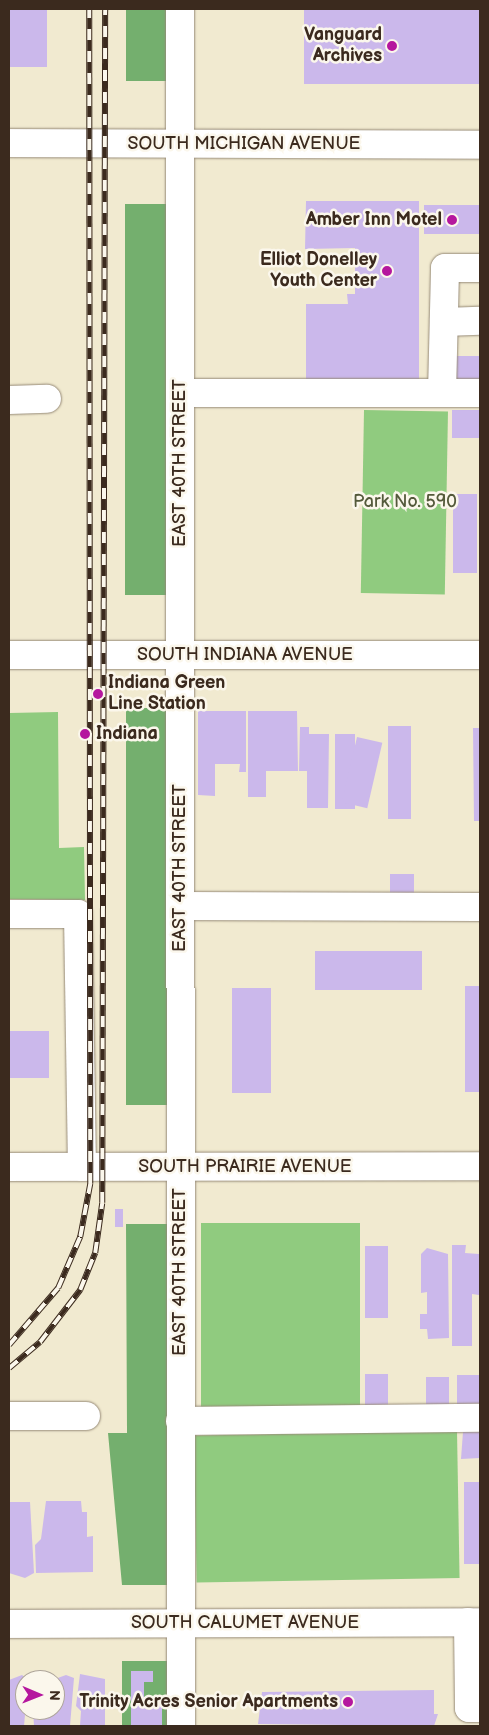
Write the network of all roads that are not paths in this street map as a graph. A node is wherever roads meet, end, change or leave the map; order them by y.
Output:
1 (180, 9) edge
2 (9, 144) edge
3 (180, 144) junction
4 (480, 145) edge
5 (480, 268) edge
6 (444, 322) junction
7 (480, 322) edge
8 (180, 392) junction
9 (442, 393) junction
10 (480, 394) edge
11 (47, 399) dead end
12 (9, 400) edge
13 (9, 655) edge
14 (180, 655) junction
15 (480, 655) edge
16 (180, 906) junction
17 (480, 907) edge
18 (9, 914) edge
19 (82, 1166) junction
20 (480, 1166) edge
21 (9, 1167) edge
22 (180, 1167) junction
23 (9, 1416) edge
24 (86, 1416) dead end
25 (480, 1418) edge
26 (180, 1421) junction
27 (474, 1622) edge
28 (180, 1623) junction
29 (9, 1624) edge
30 (480, 1708) edge
31 (180, 1726) edge

1 - 3 street, EAST 40TH STREET
2 - 3 street, SOUTH MICHIGAN AVENUE
3 - 4 street, SOUTH MICHIGAN AVENUE
3 - 8 street, EAST 40TH STREET
5 - 6 street
6 - 7 street
6 - 9 street
8 - 9 street
8 - 14 street, EAST 40TH STREET
9 - 10 street
11 - 12 street
13 - 14 street, SOUTH INDIANA AVENUE
14 - 15 street, SOUTH INDIANA AVENUE
14 - 16 street, EAST 40TH STREET
16 - 17 street
16 - 22 street, EAST 40TH STREET
18 - 19 street
19 - 21 street, SOUTH PRAIRIE AVENUE
19 - 22 street, SOUTH PRAIRIE AVENUE
20 - 22 street, SOUTH PRAIRIE AVENUE
22 - 26 street, EAST 40TH STREET
23 - 24 street
25 - 26 street
26 - 28 street, EAST 40TH STREET
27 - 28 street, SOUTH CALUMET AVENUE
27 - 30 street
28 - 29 street, SOUTH CALUMET AVENUE
28 - 31 street, EAST 40TH STREET

